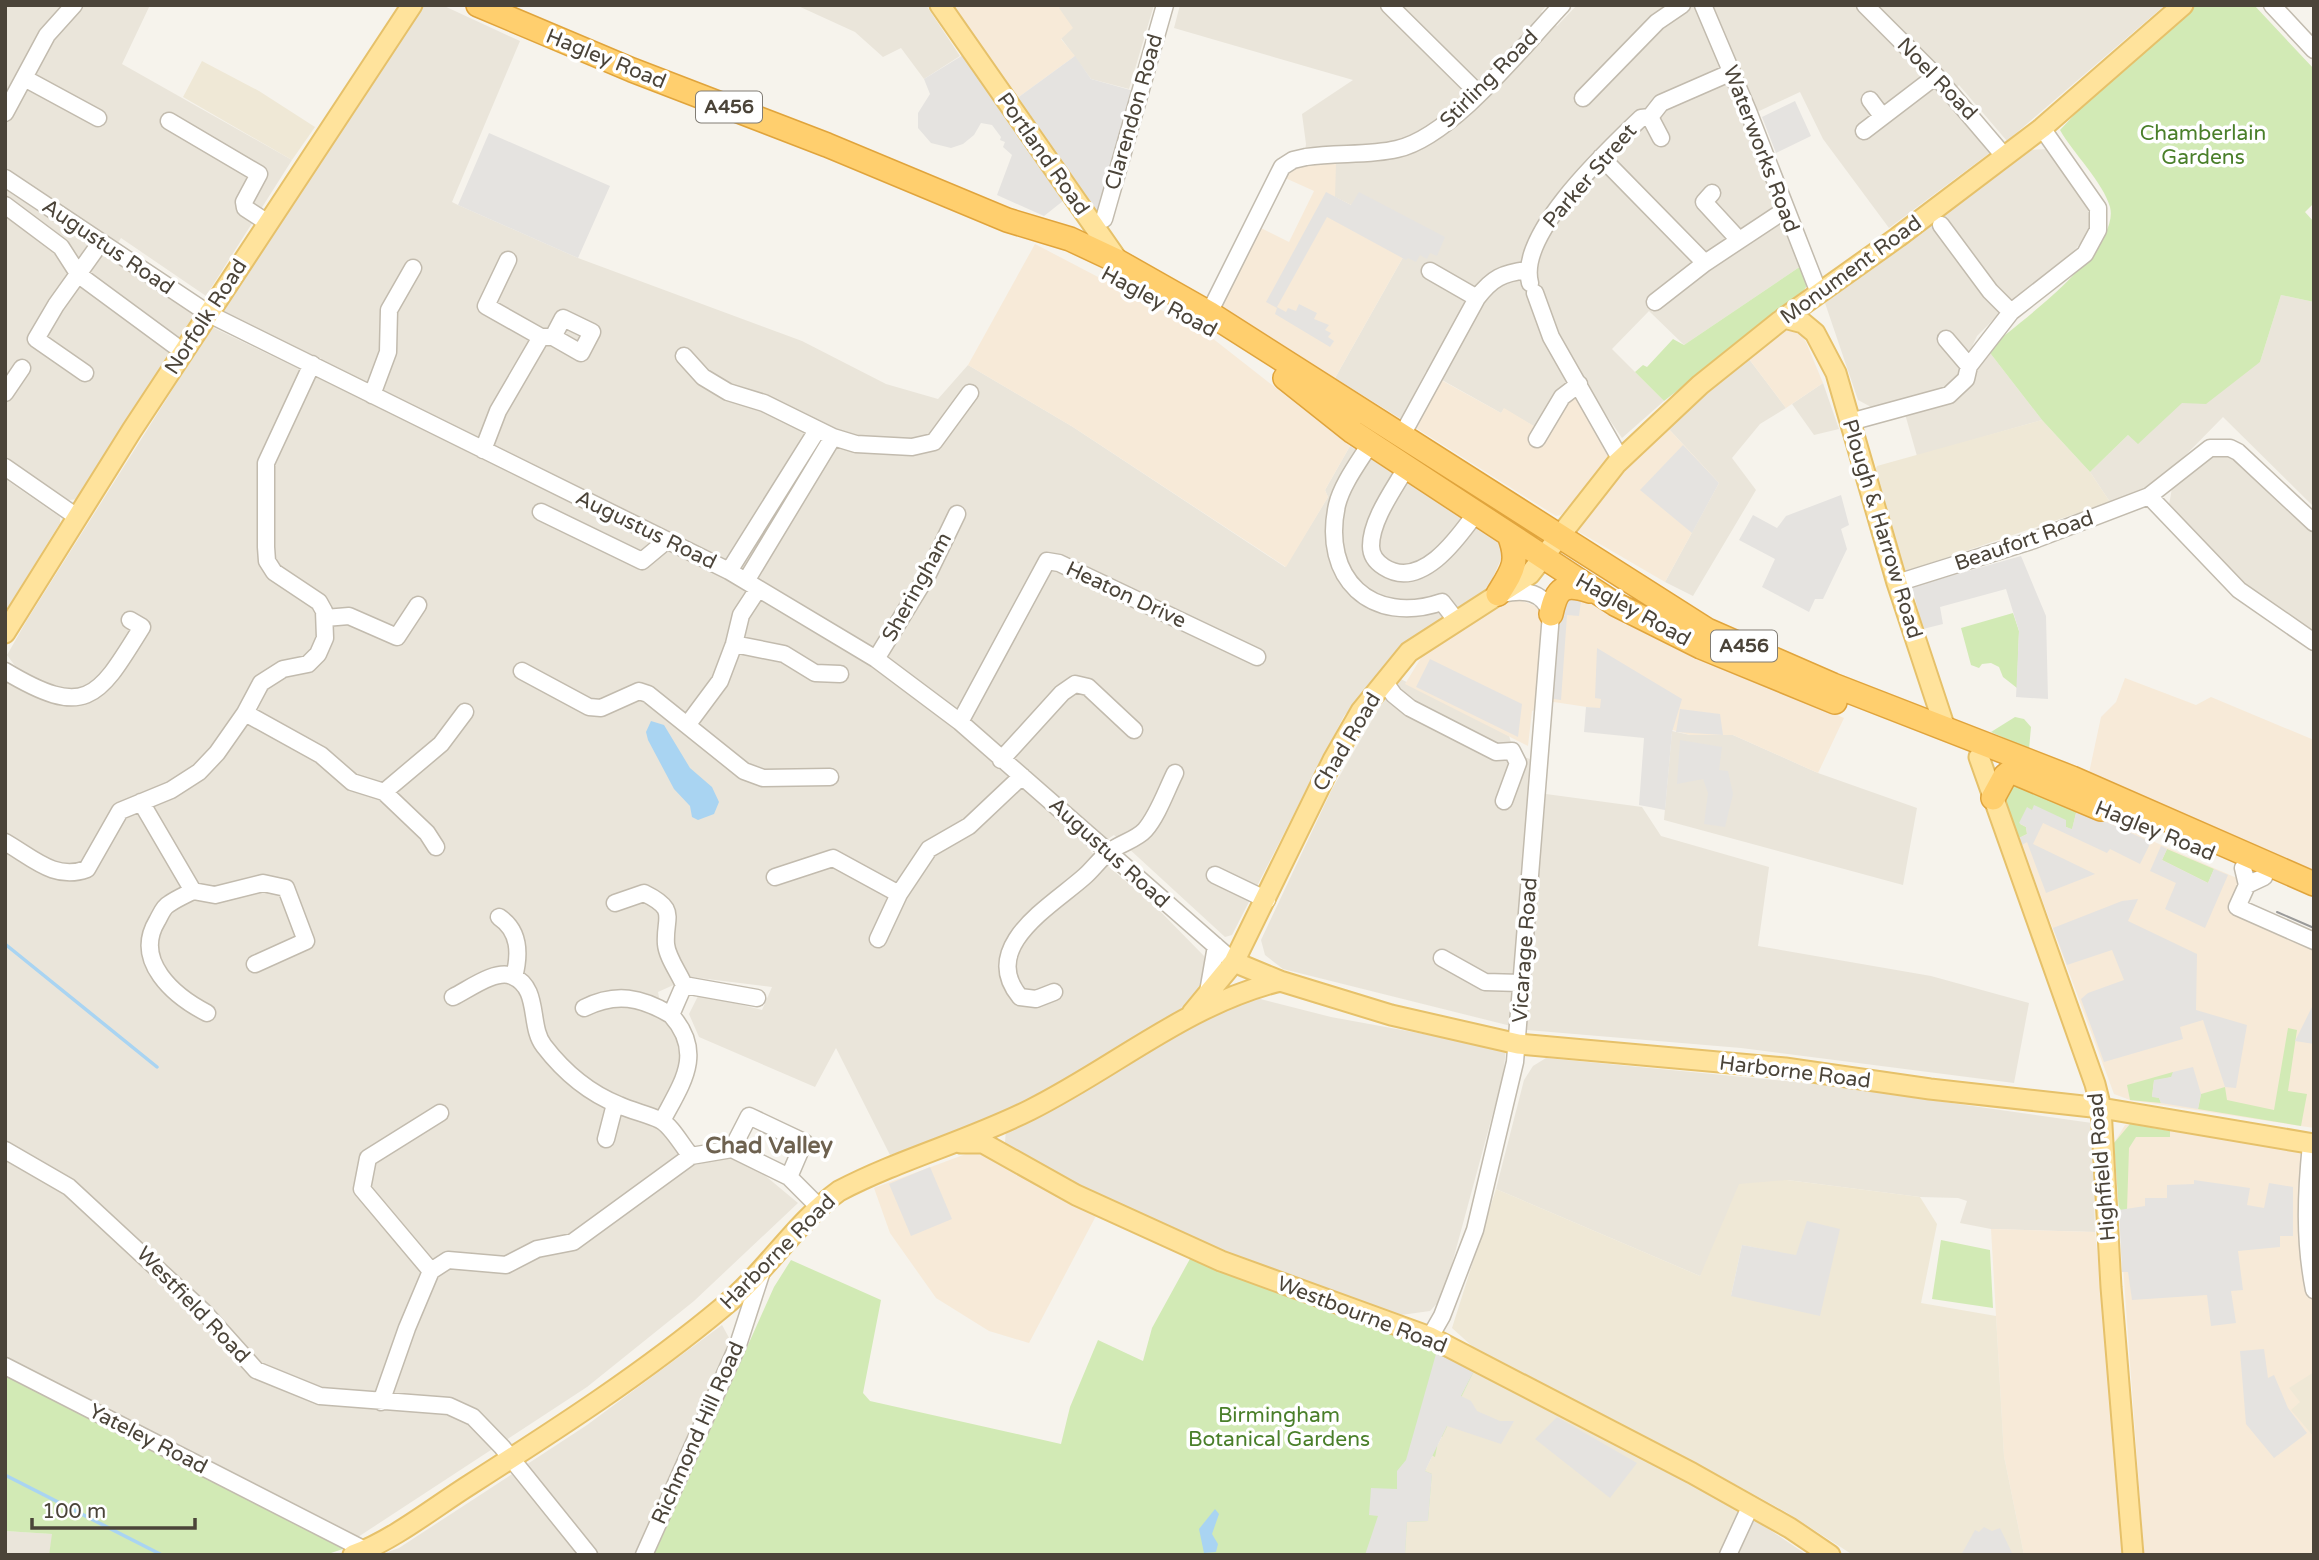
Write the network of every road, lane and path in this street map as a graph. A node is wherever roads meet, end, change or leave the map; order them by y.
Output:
1 (74, 5) edge
2 (412, 5) edge
3 (478, 5) edge
4 (940, 5) edge
5 (1165, 5) edge
6 (1389, 5) edge
7 (1562, 5) edge
8 (1682, 5) edge
9 (1703, 5) edge
10 (1865, 5) edge
11 (2183, 5) edge
12 (2272, 5) edge
13 (2314, 50) edge
14 (1732, 72) junction
15 (1936, 76) junction
16 (26, 79) junction
17 (1478, 93) junction
18 (1583, 97) dead end
19 (1870, 100) dead end
20 (5, 113) edge
21 (1882, 116) junction
22 (1650, 117) junction
23 (98, 118) dead end
24 (169, 121) dead end
25 (2042, 128) junction
26 (1864, 131) dead end
27 (1661, 138) dead end
28 (1601, 157) junction
29 (2005, 157) junction
30 (5, 178) edge
31 (1712, 193) dead end
32 (5, 205) edge
33 (1785, 210) junction
34 (1104, 219) dead end
35 (1007, 220) junction
36 (268, 223) junction
37 (1941, 225) dead end
38 (1739, 240) junction
39 (101, 242) junction
40 (508, 260) dead end
41 (1119, 262) junction
42 (1704, 263) junction
43 (413, 268) dead end
44 (1430, 271) dead end
45 (79, 275) junction
46 (1531, 276) junction
47 (1819, 293) junction
48 (1152, 296) junction
49 (1477, 298) junction
50 (1655, 302) dead end
51 (1209, 313) junction
52 (2011, 313) junction
53 (209, 314) junction
54 (1784, 318) junction
55 (1815, 333) junction
56 (1945, 339) dead end
57 (174, 345) dead end
58 (684, 356) dead end
59 (312, 364) junction
60 (1969, 366) junction
61 (22, 368) dead end
62 (85, 373) dead end
63 (1579, 384) junction
64 (5, 393) edge
65 (970, 393) dead end
66 (372, 395) junction
67 (1850, 422) junction
68 (816, 432) junction
69 (832, 438) junction
70 (1403, 439) junction
71 (1537, 439) dead end
72 (1370, 444) junction
73 (483, 450) junction
74 (1623, 458) junction
75 (5, 467) edge
76 (1406, 468) junction
77 (2149, 496) junction
78 (541, 512) dead end
79 (1476, 513) junction
80 (957, 514) dead end
81 (77, 517) junction
82 (2314, 523) edge
83 (1509, 535) junction
84 (1557, 536) junction
85 (666, 541) junction
86 (1544, 559) junction
87 (729, 571) junction
88 (1897, 583) junction
89 (752, 585) junction
90 (1498, 594) junction
91 (1600, 594) junction
92 (418, 605) dead end
93 (1628, 611) junction
94 (1551, 614) junction
95 (325, 618) junction
96 (130, 620) dead end
97 (1456, 620) junction
98 (5, 633) edge
99 (1704, 639) junction
100 (2314, 642) edge
101 (734, 644) junction
102 (1256, 657) dead end
103 (876, 659) junction
104 (5, 671) edge
105 (522, 671) dead end
106 (840, 674) dead end
107 (1384, 681) junction
108 (465, 712) dead end
109 (246, 713) junction
110 (960, 722) junction
111 (688, 724) junction
112 (1134, 730) dead end
113 (1946, 736) junction
114 (1512, 751) junction
115 (1538, 757) junction
116 (1979, 757) junction
117 (1001, 760) junction
118 (2011, 771) junction
119 (1175, 773) dead end
120 (1022, 776) junction
121 (830, 777) dead end
122 (384, 792) junction
123 (1993, 798) junction
124 (1504, 800) dead end
125 (141, 802) junction
126 (5, 842) edge
127 (436, 847) dead end
128 (1109, 851) junction
129 (1215, 875) dead end
130 (2251, 876) junction
131 (775, 877) dead end
132 (2314, 884) edge
133 (193, 891) junction
134 (899, 894) junction
135 (2314, 898) edge
136 (1266, 900) junction
137 (615, 903) dead end
138 (499, 917) dead end
139 (878, 939) dead end
140 (2314, 941) edge
141 (1229, 953) junction
142 (1442, 958) dead end
143 (255, 964) dead end
144 (514, 977) junction
145 (1280, 982) junction
146 (1521, 983) junction
147 (684, 985) junction
148 (1054, 992) dead end
149 (453, 997) dead end
150 (758, 998) dead end
151 (584, 1008) dead end
152 (207, 1013) dead end
153 (1192, 1013) junction
154 (671, 1015) junction
155 (1518, 1044) junction
156 (615, 1104) junction
157 (2101, 1108) junction
158 (440, 1113) dead end
159 (662, 1121) junction
160 (984, 1137) junction
161 (606, 1139) dead end
162 (2312, 1144) edge
163 (732, 1149) junction
164 (5, 1150) edge
165 (691, 1156) junction
166 (789, 1177) junction
167 (818, 1206) junction
168 (431, 1271) junction
169 (762, 1271) junction
170 (2314, 1290) edge
171 (1430, 1337) junction
172 (5, 1366) edge
173 (381, 1402) junction
174 (510, 1460) junction
175 (1751, 1505) junction
176 (359, 1552) edge
177 (589, 1555) edge
178 (644, 1555) edge
179 (1728, 1555) edge
180 (1830, 1555) edge
181 (2133, 1555) edge

1 - 16 street
2 - 36 main road, Norfolk Road
3 - 35 highway, Hagley Road / A456
4 - 41 main road, Portland Road
5 - 34 street, Clarendon Road
6 - 17 street
7 - 17 street, Stirling Road
8 - 18 street
9 - 14 street, Waterworks Road
10 - 15 street, Noel Road
11 - 25 main road, Monument Road
12 - 13 street
14 - 22 street, Parker Street
14 - 33 street, Waterworks Road
15 - 21 street
15 - 29 street, Noel Road
16 - 20 street
16 - 23 street
17 - 51 street, Stirling Road
19 - 21 street
21 - 26 street
22 - 27 street, Parker Street
22 - 28 street, Parker Street
24 - 36 street
25 - 29 main road, Monument Road
25 - 52 street
28 - 42 street
28 - 46 street, Parker Street
29 - 47 main road, Monument Road
30 - 39 street, Augustus Road
31 - 38 street
32 - 45 street
33 - 38 street
33 - 47 street, Waterworks Road
35 - 41 highway, Hagley Road / A456
35 - 48 highway, Hagley Road / A456
36 - 53 main road, Norfolk Road
37 - 52 street
38 - 42 street
39 - 45 street
39 - 53 street, Augustus Road
40 - 73 street
41 - 48 main road, Portland Road
41 - 51 highway, Hagley Road / A456
42 - 50 street
43 - 66 street
44 - 49 street
45 - 57 street
45 - 62 street
46 - 49 street
46 - 63 street
47 - 54 main road, Monument Road
47 - 55 main road
48 - 72 highway, Hagley Road / A456
49 - 70 street
51 - 70 highway, Hagley Road / A456
52 - 60 street
53 - 59 street, Augustus Road
53 - 81 main road, Norfolk Road
54 - 55 main road
54 - 74 main road, Monument Road
55 - 67 main road, Plough & Harrow Road
56 - 60 street
58 - 68 street
59 - 66 street, Augustus Road
59 - 95 street
60 - 67 street
61 - 64 street
63 - 71 street
63 - 74 street
65 - 69 street
66 - 73 street, Augustus Road
67 - 88 main road, Plough & Harrow Road
68 - 69 street
68 - 87 street
69 - 89 street
70 - 76 highway
70 - 84 highway, Hagley Road / A456
72 - 76 highway, Hagley Road / A456
72 - 97 street
73 - 85 street, Augustus Road
74 - 84 main road, Monument Road
75 - 81 street
76 - 79 highway, Hagley Road / A456
76 - 79 street
77 - 82 street, Beaufort Road
77 - 88 street, Beaufort Road
77 - 100 street
78 - 85 street
79 - 83 highway, Hagley Road / A456
80 - 103 street, Sheringham
81 - 98 main road, Norfolk Road
83 - 86 highway, Hagley Road / A456
83 - 90 highway
84 - 86 main road, Monument Road
84 - 93 highway
84 - 99 highway, Hagley Road / A456
85 - 87 street, Augustus Road
86 - 90 main road, Chad Road
86 - 91 highway, Hagley Road / A456
87 - 89 street, Augustus Road
88 - 113 main road, Plough & Harrow Road
89 - 101 street
89 - 103 street, Augustus Road
90 - 94 street
90 - 97 main road, Chad Road
91 - 93 highway, Hagley Road / A456
91 - 94 highway
92 - 95 street
93 - 99 highway, Hagley Road / A456
94 - 115 street, Vicarage Road
95 - 109 street
96 - 104 street
97 - 107 main road, Chad Road
99 - 113 highway, Hagley Road / A456
101 - 106 street
101 - 111 street
102 - 110 street, Heaton Drive
103 - 110 street, Augustus Road
105 - 111 street
107 - 114 street
107 - 136 main road, Chad Road
108 - 122 street
109 - 122 street
109 - 125 street
110 - 117 street, Augustus Road
111 - 121 street
112 - 117 street
113 - 116 highway, Hagley Road / A456
113 - 132 highway, Hagley Road / A456
114 - 115 street
114 - 124 street
115 - 146 street, Vicarage Road
116 - 118 highway, Hagley Road / A456
116 - 123 main road, Highfield Road
117 - 120 street, Augustus Road
118 - 123 highway
118 - 130 highway, Hagley Road / A456
119 - 128 street
120 - 128 street, Augustus Road
120 - 134 street
122 - 127 street
123 - 157 main road, Highfield Road
125 - 126 street
125 - 133 street
128 - 141 street, Augustus Road
128 - 148 street
129 - 136 street
130 - 135 highway, Hagley Road / A456
130 - 140 street
131 - 134 street
133 - 143 street
133 - 152 street
134 - 139 street
136 - 141 main road, Chad Road
137 - 147 street
138 - 144 street
141 - 145 main road, Harborne Road
141 - 153 main road, Harborne Road
142 - 146 street
144 - 149 street
144 - 156 street
145 - 153 main road, Harborne Road
145 - 155 main road, Harborne Road
146 - 155 street, Vicarage Road
147 - 150 street
147 - 154 street
151 - 154 street
153 - 160 main road, Harborne Road
154 - 159 street
155 - 157 main road, Harborne Road
155 - 171 street, Vicarage Road
156 - 159 street
156 - 161 street
157 - 162 main road, Harborne Road
157 - 181 main road, Highfield Road
158 - 168 street
159 - 165 street
160 - 167 main road, Harborne Road
160 - 171 main road, Westbourne Road
162 - 170 street
163 - 165 street
163 - 166 street
163 - 166 street
164 - 173 street, Westfield Road
165 - 168 street
166 - 167 street
167 - 169 main road, Harborne Road
168 - 173 street
169 - 174 main road, Harborne Road
169 - 178 street, Richmond Hill Road
171 - 175 main road, Westbourne Road
172 - 176 street, Yateley Road
173 - 174 street, Westfield Road
174 - 176 main road, Harborne Road
174 - 177 street, Westfield Road
175 - 179 street
175 - 180 main road, Westbourne Road

